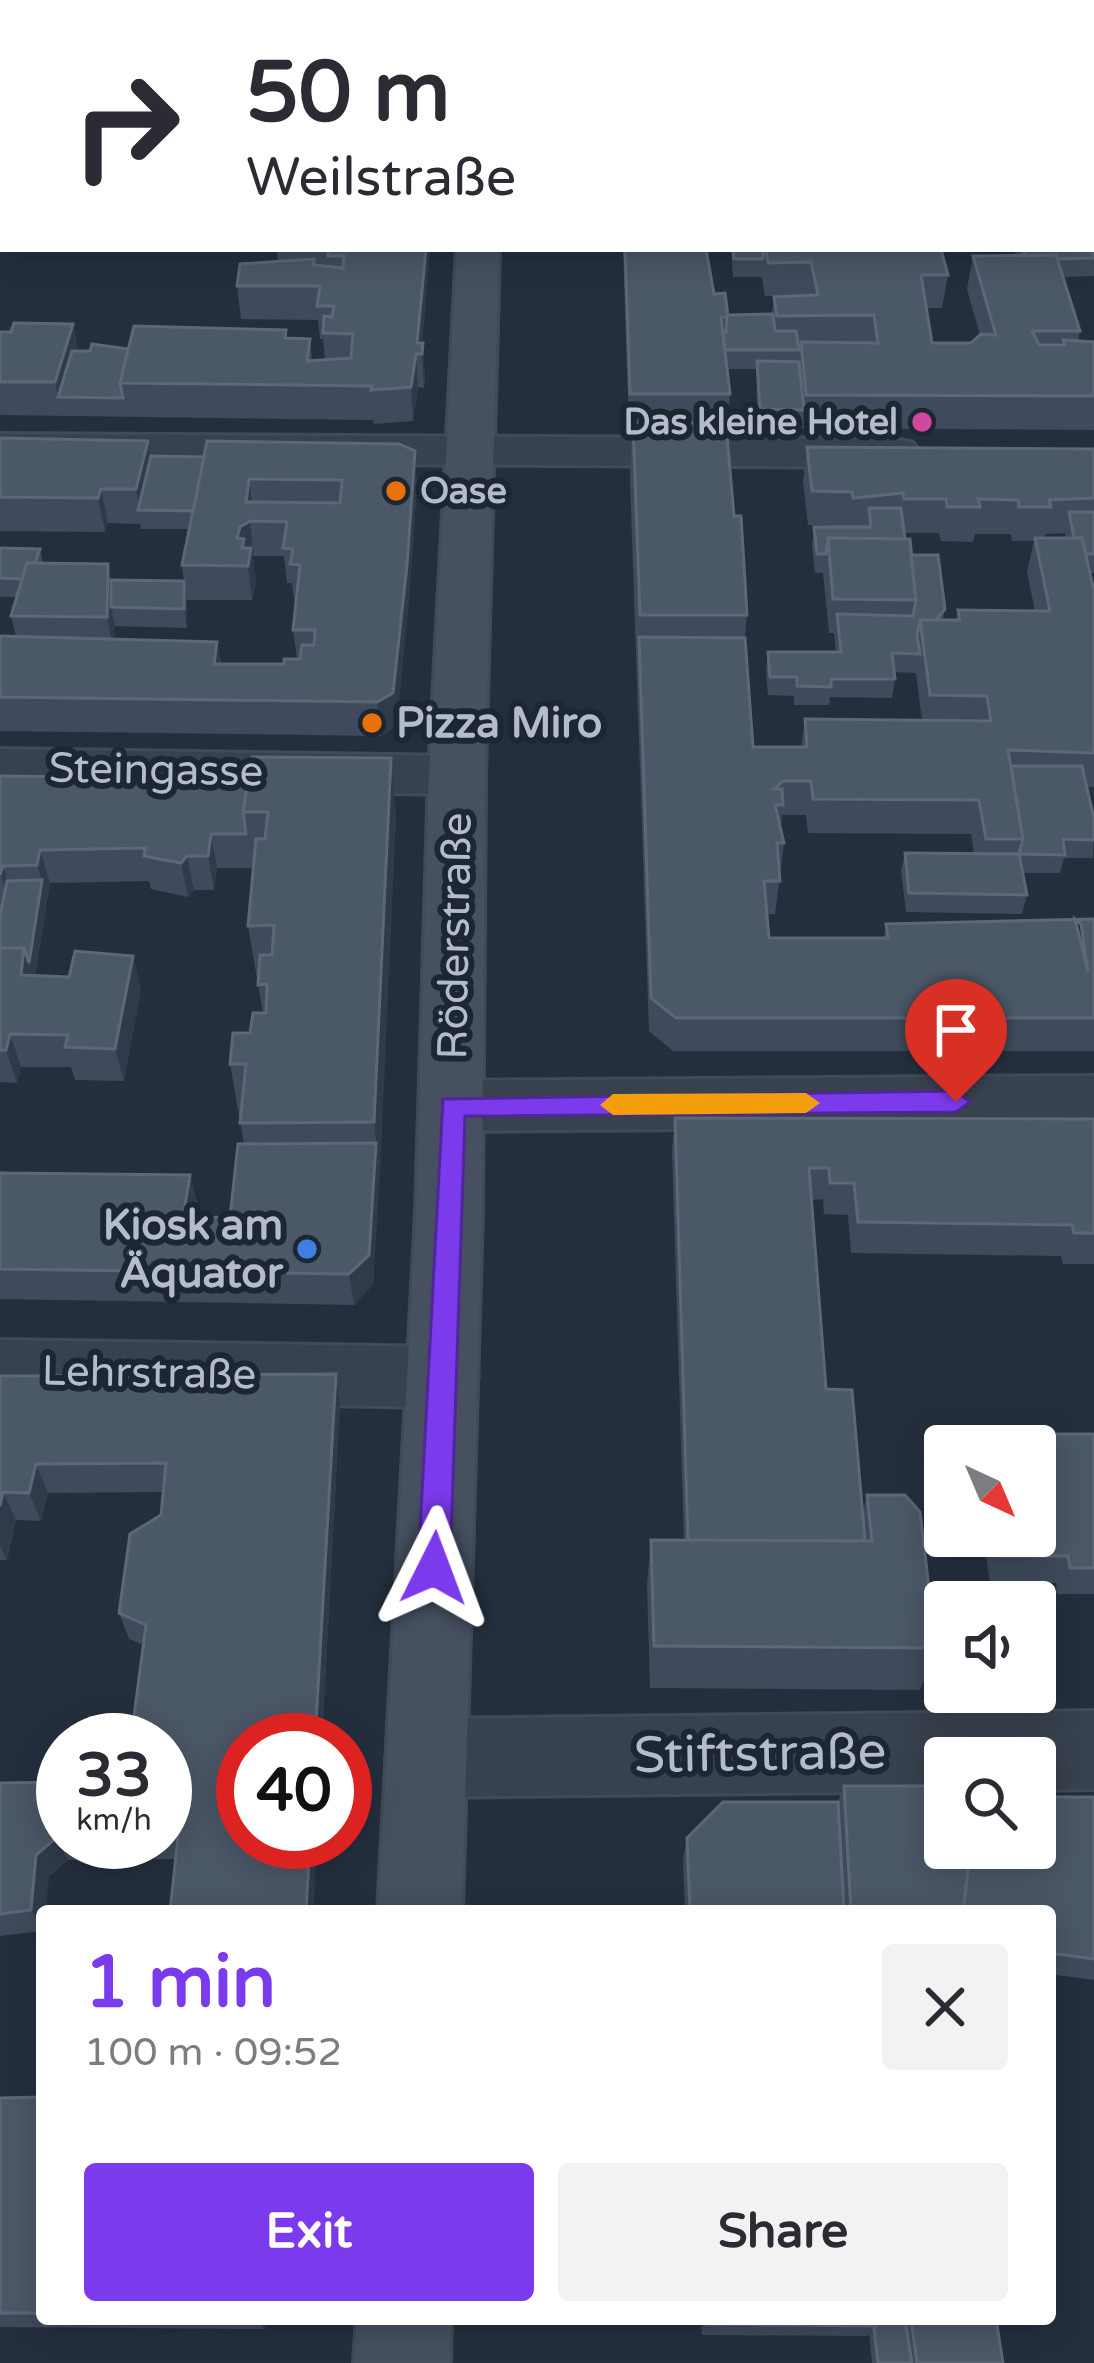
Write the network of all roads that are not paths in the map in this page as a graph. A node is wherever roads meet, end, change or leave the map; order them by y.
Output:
1 (478, 252) edge
2 (0, 448) edge
3 (467, 452) junction
4 (932, 454) edge
5 (0, 767) edge
6 (457, 775) junction
7 (1094, 1100) edge
8 (452, 1106) junction
9 (0, 1370) edge
10 (443, 1377) junction
11 (1094, 1750) edge
12 (425, 1758) junction
13 (420, 1905) edge
14 (404, 2325) edge
15 (402, 2363) edge

1 - 3 street, Röderstraße
2 - 3 street
3 - 4 street
3 - 6 street, Röderstraße
5 - 6 street, Steingasse
6 - 8 street, Röderstraße
7 - 8 street
8 - 10 street, Röderstraße
9 - 10 street, Lehrstraße
10 - 12 street, Röderstraße
11 - 12 street, Stiftstraße
12 - 13 street, Röderstraße
14 - 15 street

